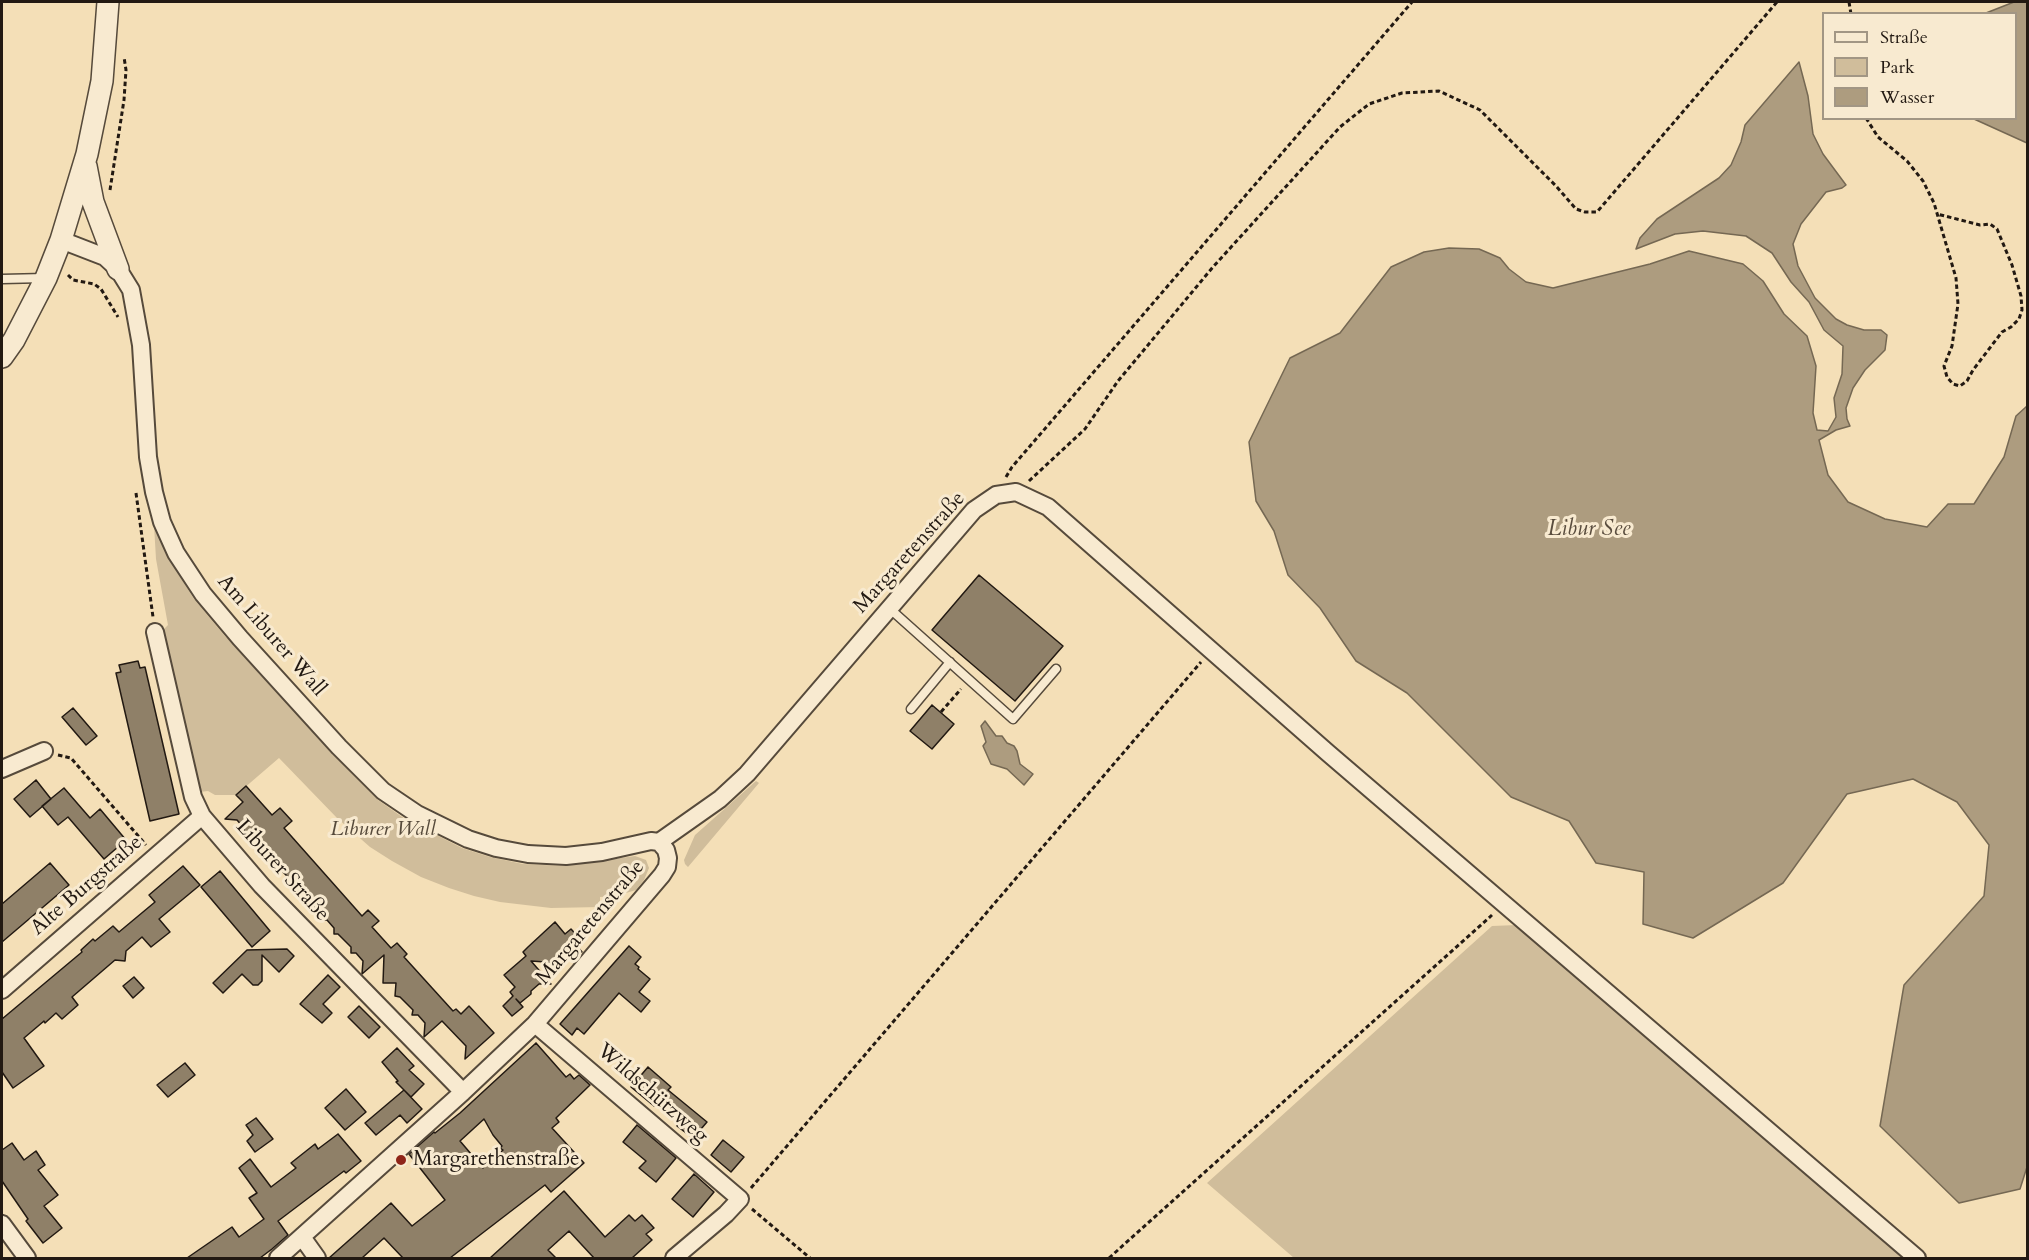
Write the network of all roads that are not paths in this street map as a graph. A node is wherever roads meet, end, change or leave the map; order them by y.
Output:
1 (108, 2) edge
2 (85, 162) junction
3 (71, 244) junction
4 (118, 269) junction
5 (46, 278) junction
6 (2, 279) edge
7 (2, 357) edge
8 (889, 608) junction
9 (155, 632) road end
10 (950, 662) junction
11 (1056, 669) dead end
12 (911, 709) dead end
13 (44, 751) road end
14 (2, 769) edge
15 (202, 816) junction
16 (659, 843) junction
17 (2, 990) edge
18 (535, 1024) junction
19 (463, 1092) junction
20 (2, 1224) edge
21 (302, 1236) junction
22 (27, 1258) edge
23 (278, 1258) edge
24 (317, 1258) edge
25 (674, 1258) edge
26 (1917, 1258) edge

1 - 2 street
2 - 3 street
2 - 4 street
3 - 4 street, Am Liburer Wall
3 - 5 street
4 - 16 street, Am Liburer Wall
5 - 6 lane
5 - 7 street
8 - 10 lane
8 - 16 street, Margaretenstraße
8 - 26 street, Margaretenstraße
9 - 15 street, Liburer Straße
10 - 11 lane
10 - 12 lane
13 - 14 street
15 - 17 street, Alte Burgstraße
15 - 19 street, Liburer Straße
16 - 18 street, Margaretenstraße
18 - 19 street, Margaretenstraße
18 - 25 street, Wildschützweg
19 - 21 street, Margaretenstraße
20 - 22 street
21 - 23 street, Margaretenstraße
21 - 24 street

